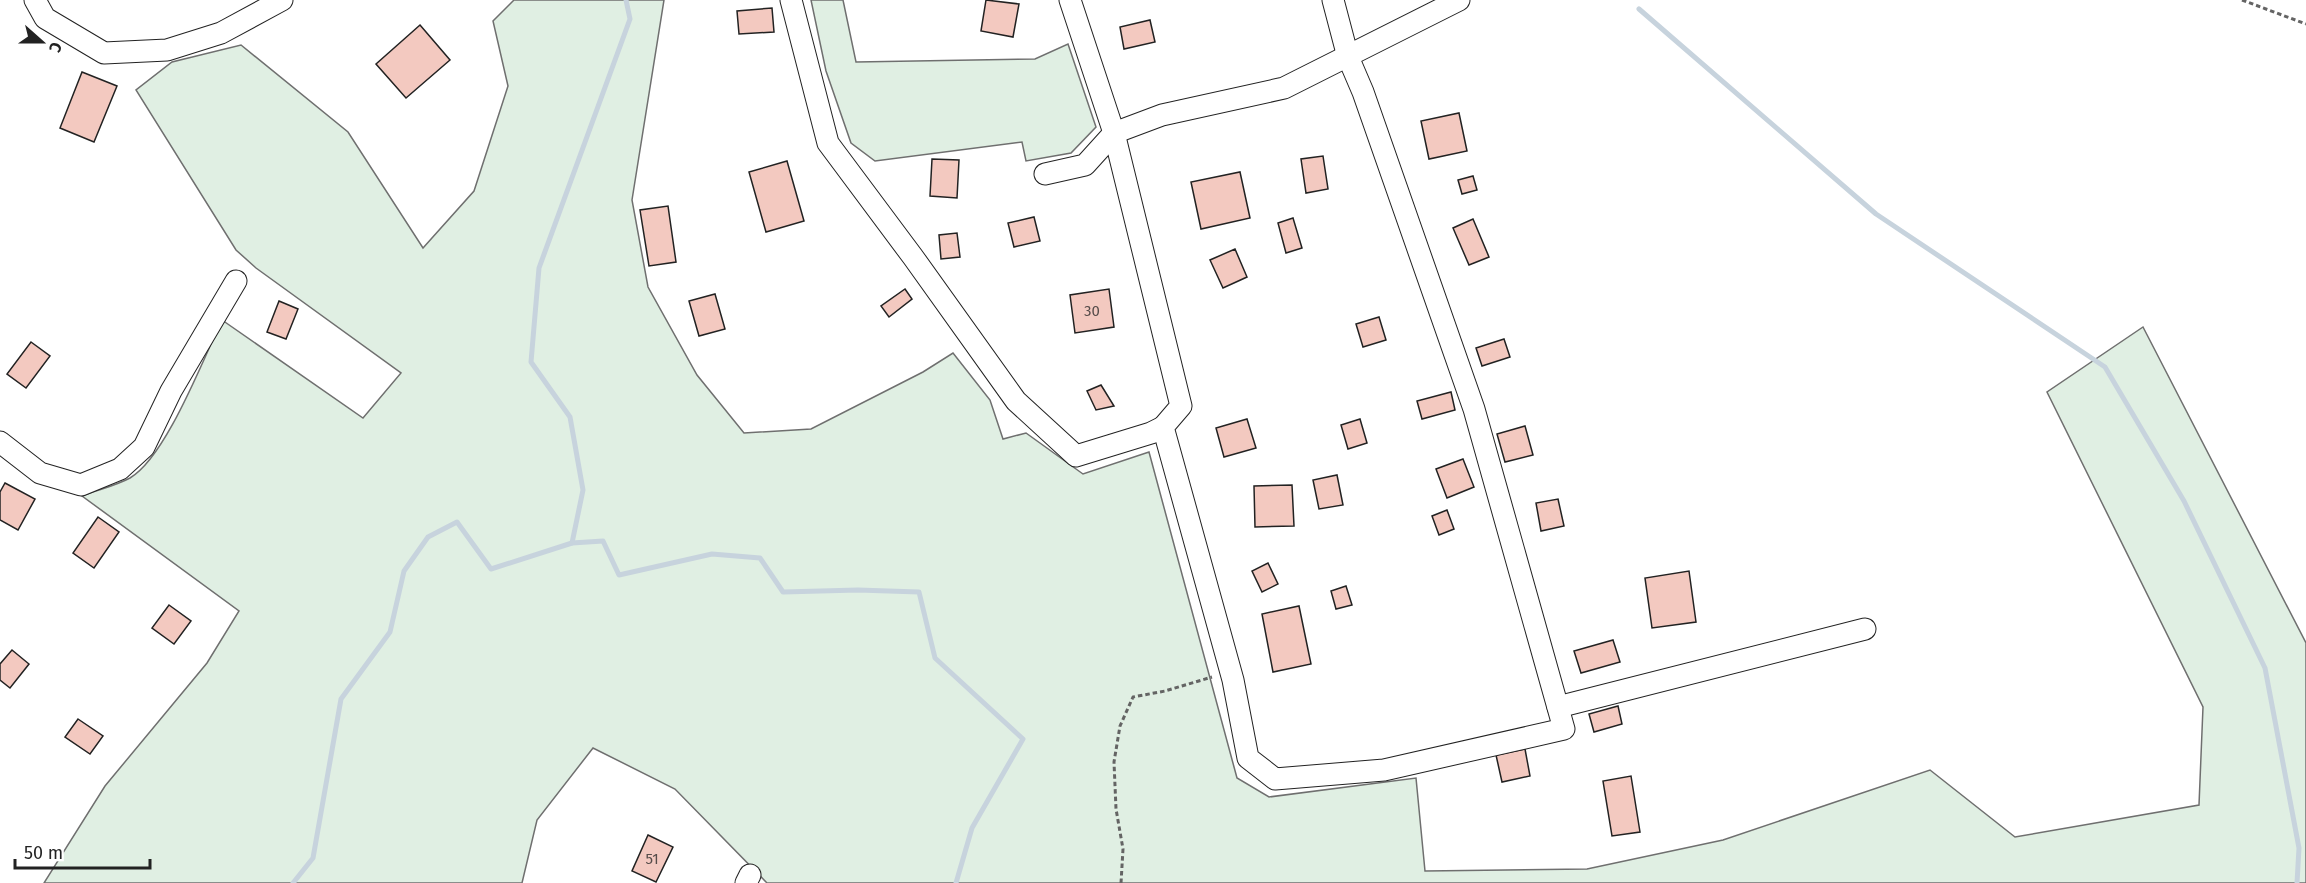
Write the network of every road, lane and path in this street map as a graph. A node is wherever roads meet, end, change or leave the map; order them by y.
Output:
1 (35, 0) edge
2 (282, 0) edge
3 (791, 0) edge
4 (1070, 0) edge
5 (1333, 0) edge
6 (1459, 0) edge
7 (2242, 0) edge
8 (2306, 24) edge
9 (1348, 57) junction
10 (1114, 133) junction
11 (1045, 174) dead end
12 (236, 281) dead end
13 (1163, 427) junction
14 (0, 442) edge
15 (1865, 629) dead end
16 (1233, 680) junction
17 (1558, 707) junction
18 (1121, 883) edge

1 - 2 street
3 - 13 street
4 - 10 street
5 - 9 street
6 - 9 street
7 - 8 path
9 - 10 street
9 - 17 street
10 - 11 street
10 - 13 street
12 - 14 street
13 - 16 street
15 - 17 street
16 - 17 street
16 - 18 path

